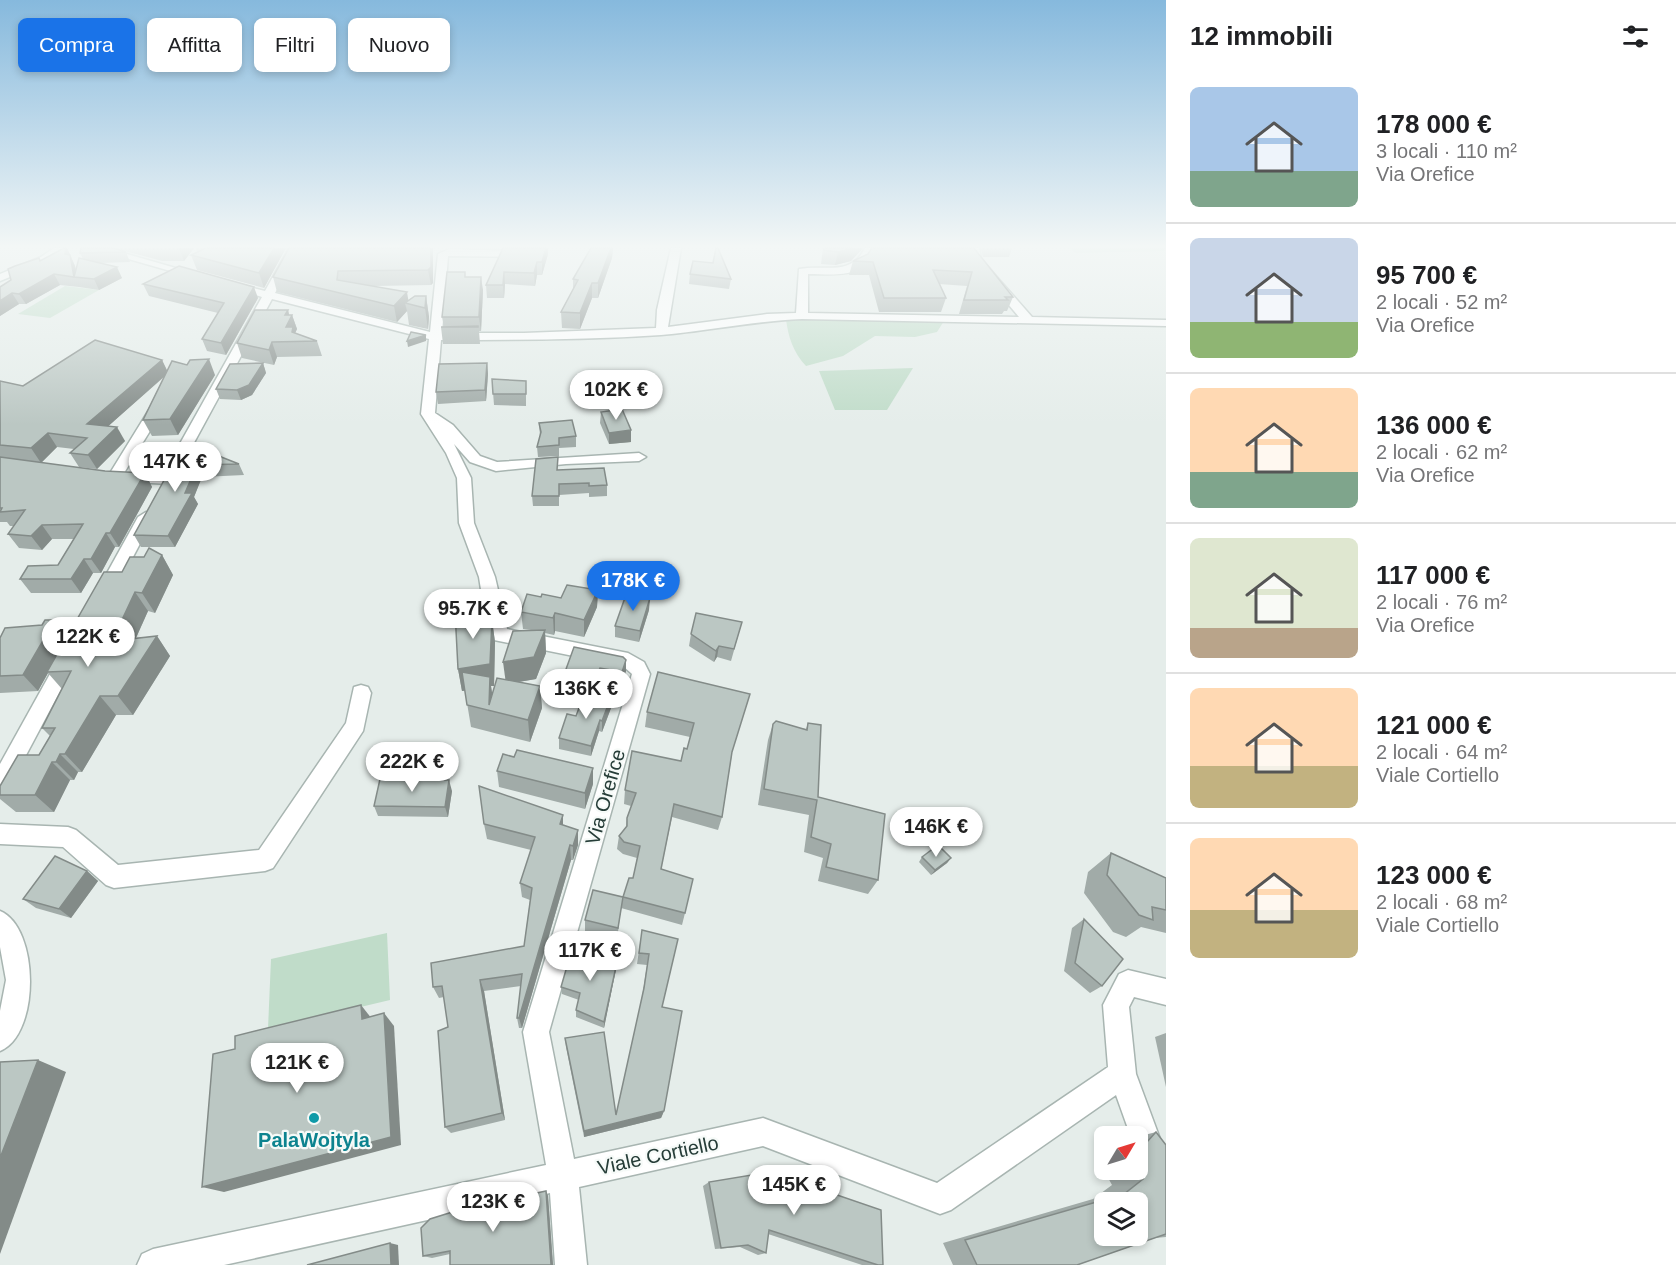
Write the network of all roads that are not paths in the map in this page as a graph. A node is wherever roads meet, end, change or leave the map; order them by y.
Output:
1 (263, 307) edge
2 (315, 307) edge
3 (437, 307) edge
4 (663, 307) edge
5 (802, 307) edge
6 (1017, 307) edge
7 (802, 316) junction
8 (1028, 320) junction
9 (1166, 323) edge
10 (662, 331) junction
11 (434, 336) junction
12 (163, 395) edge
13 (428, 414) junction
14 (639, 457) dead end
15 (97, 475) edge
16 (114, 478) junction
17 (166, 481) junction
18 (97, 606) edge
19 (74, 648) edge
20 (361, 693) dead end
21 (0, 784) edge
22 (0, 834) edge
23 (0, 923) edge
24 (1166, 992) edge
25 (0, 1038) edge
26 (1122, 1074) junction
27 (1157, 1147) edge
28 (563, 1176) junction
29 (1166, 1195) edge
30 (153, 1265) edge
31 (571, 1265) edge

1 - 17 street
2 - 11 street
3 - 11 street
4 - 10 street
5 - 7 street
6 - 8 street
7 - 8 street
7 - 10 street
8 - 9 street
10 - 11 street
11 - 13 street
12 - 16 street
13 - 14 street
13 - 28 street, Via Orefice
15 - 16 street
16 - 17 street
17 - 18 street
19 - 21 street
20 - 22 street
23 - 25 street
24 - 26 street
26 - 27 street
26 - 28 street, Viale Cortiello
27 - 29 street
28 - 30 street, Viale Cortiello
28 - 31 street, Via Orefice

